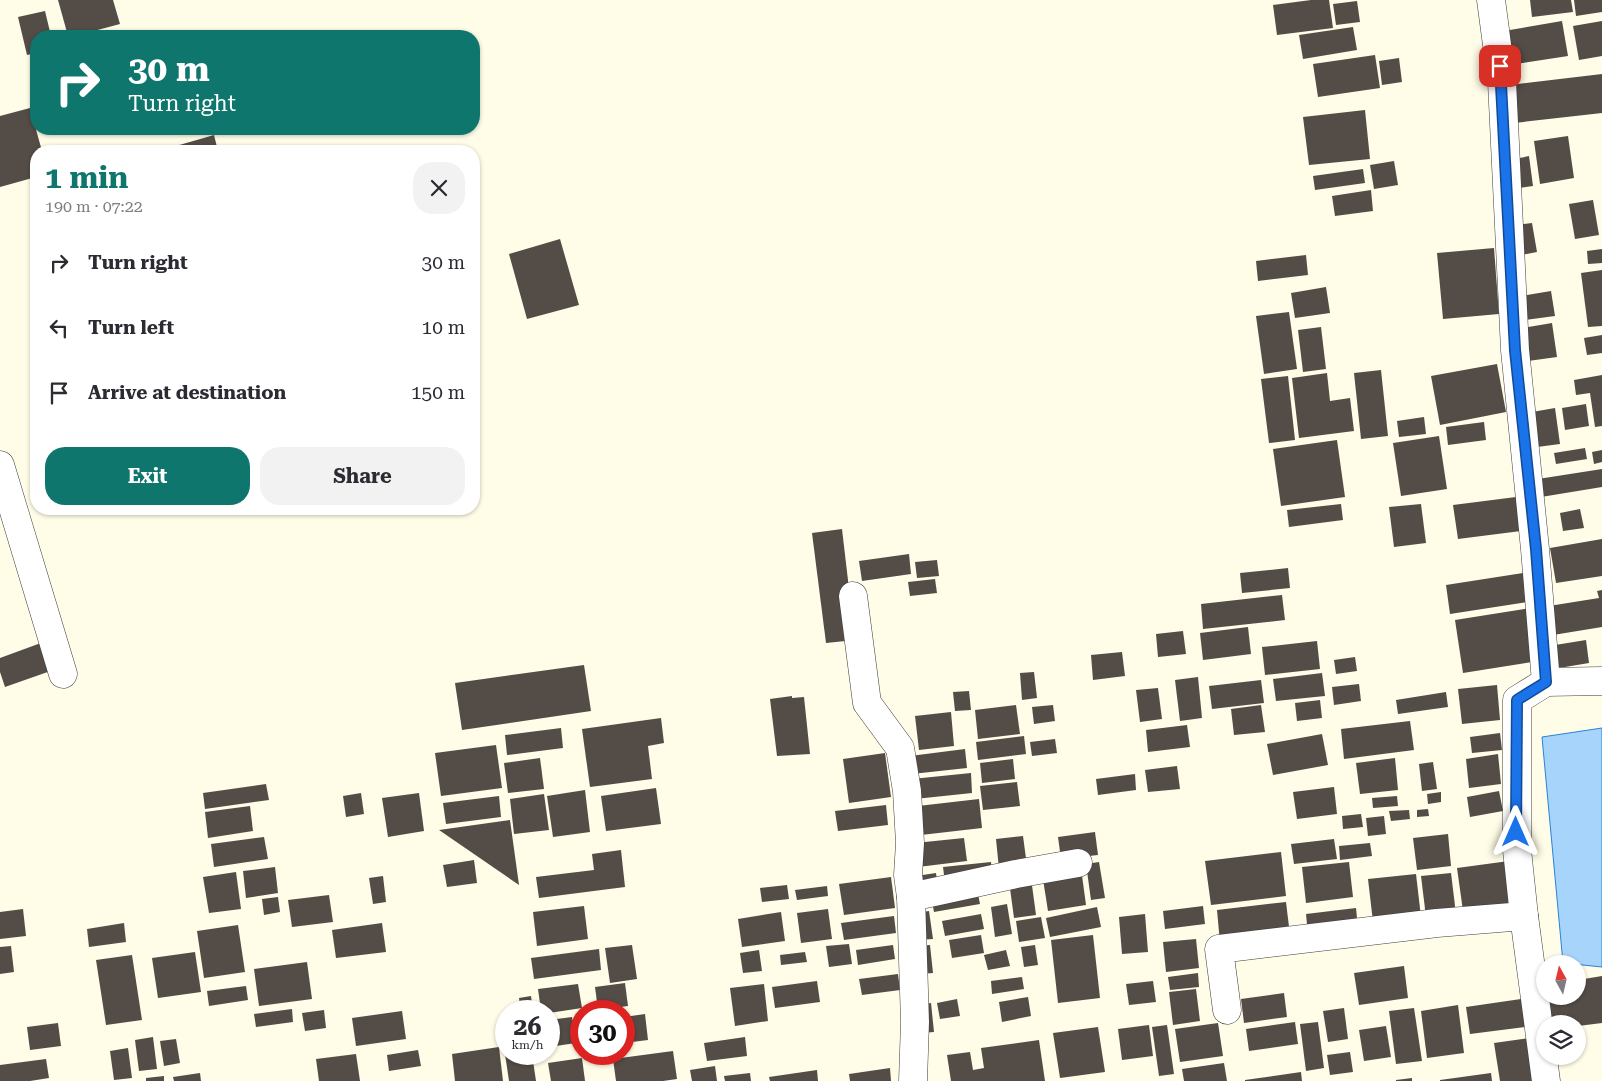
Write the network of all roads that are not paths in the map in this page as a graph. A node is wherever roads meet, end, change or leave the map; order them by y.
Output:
1 (1492, 0) edge
2 (0, 465) edge
3 (853, 596) dead end
4 (64, 674) dead end
5 (1546, 682) junction
6 (1602, 682) edge
7 (1078, 863) dead end
8 (911, 897) junction
9 (1524, 916) junction
10 (1227, 1010) dead end
11 (912, 1081) edge
12 (1546, 1081) edge

1 - 5 street
2 - 4 street
3 - 8 street
5 - 6 street
5 - 9 street
7 - 8 street
8 - 11 street
9 - 10 street
9 - 12 street

